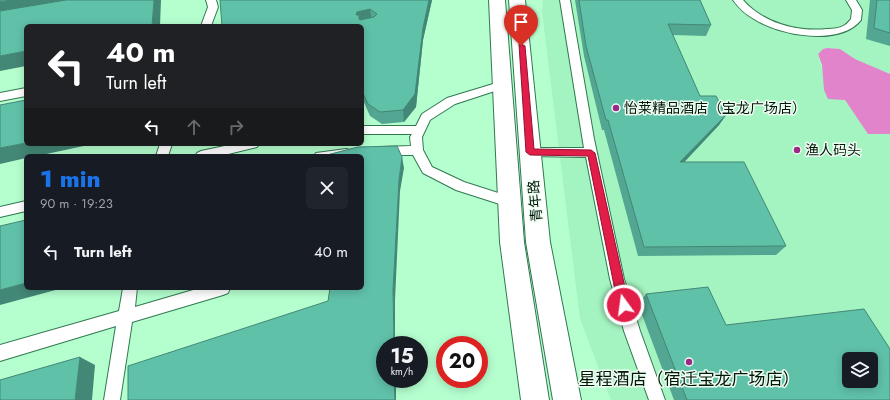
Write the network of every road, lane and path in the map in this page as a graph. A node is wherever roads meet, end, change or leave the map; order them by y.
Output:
1 (211, 0) edge
2 (497, 0) edge
3 (517, 0) edge
4 (565, 0) edge
5 (738, 0) edge
6 (851, 0) edge
7 (207, 24) edge
8 (503, 85) junction
9 (24, 92) edge
10 (0, 97) edge
11 (364, 130) edge
12 (420, 130) junction
13 (244, 146) edge
14 (417, 150) junction
15 (530, 152) junction
16 (591, 153) junction
17 (210, 154) edge
18 (342, 154) edge
19 (510, 202) junction
20 (24, 206) edge
21 (0, 212) edge
22 (130, 290) edge
23 (215, 290) edge
24 (125, 317) junction
25 (0, 353) edge
26 (112, 400) edge
27 (535, 400) edge
28 (567, 400) edge
29 (657, 400) edge

1 - 7 lane
2 - 8 street, 青年路
3 - 15 street, 青年路
4 - 16 lane
5 - 6 lane
8 - 12 lane
8 - 19 street, 青年路
9 - 10 lane
11 - 12 lane
12 - 14 lane
13 - 17 lane
14 - 18 lane
14 - 19 lane
15 - 16 lane
15 - 28 street, 青年路
16 - 29 lane
19 - 27 street, 青年路
20 - 21 lane
22 - 24 lane
23 - 24 lane
24 - 25 lane
24 - 26 lane

